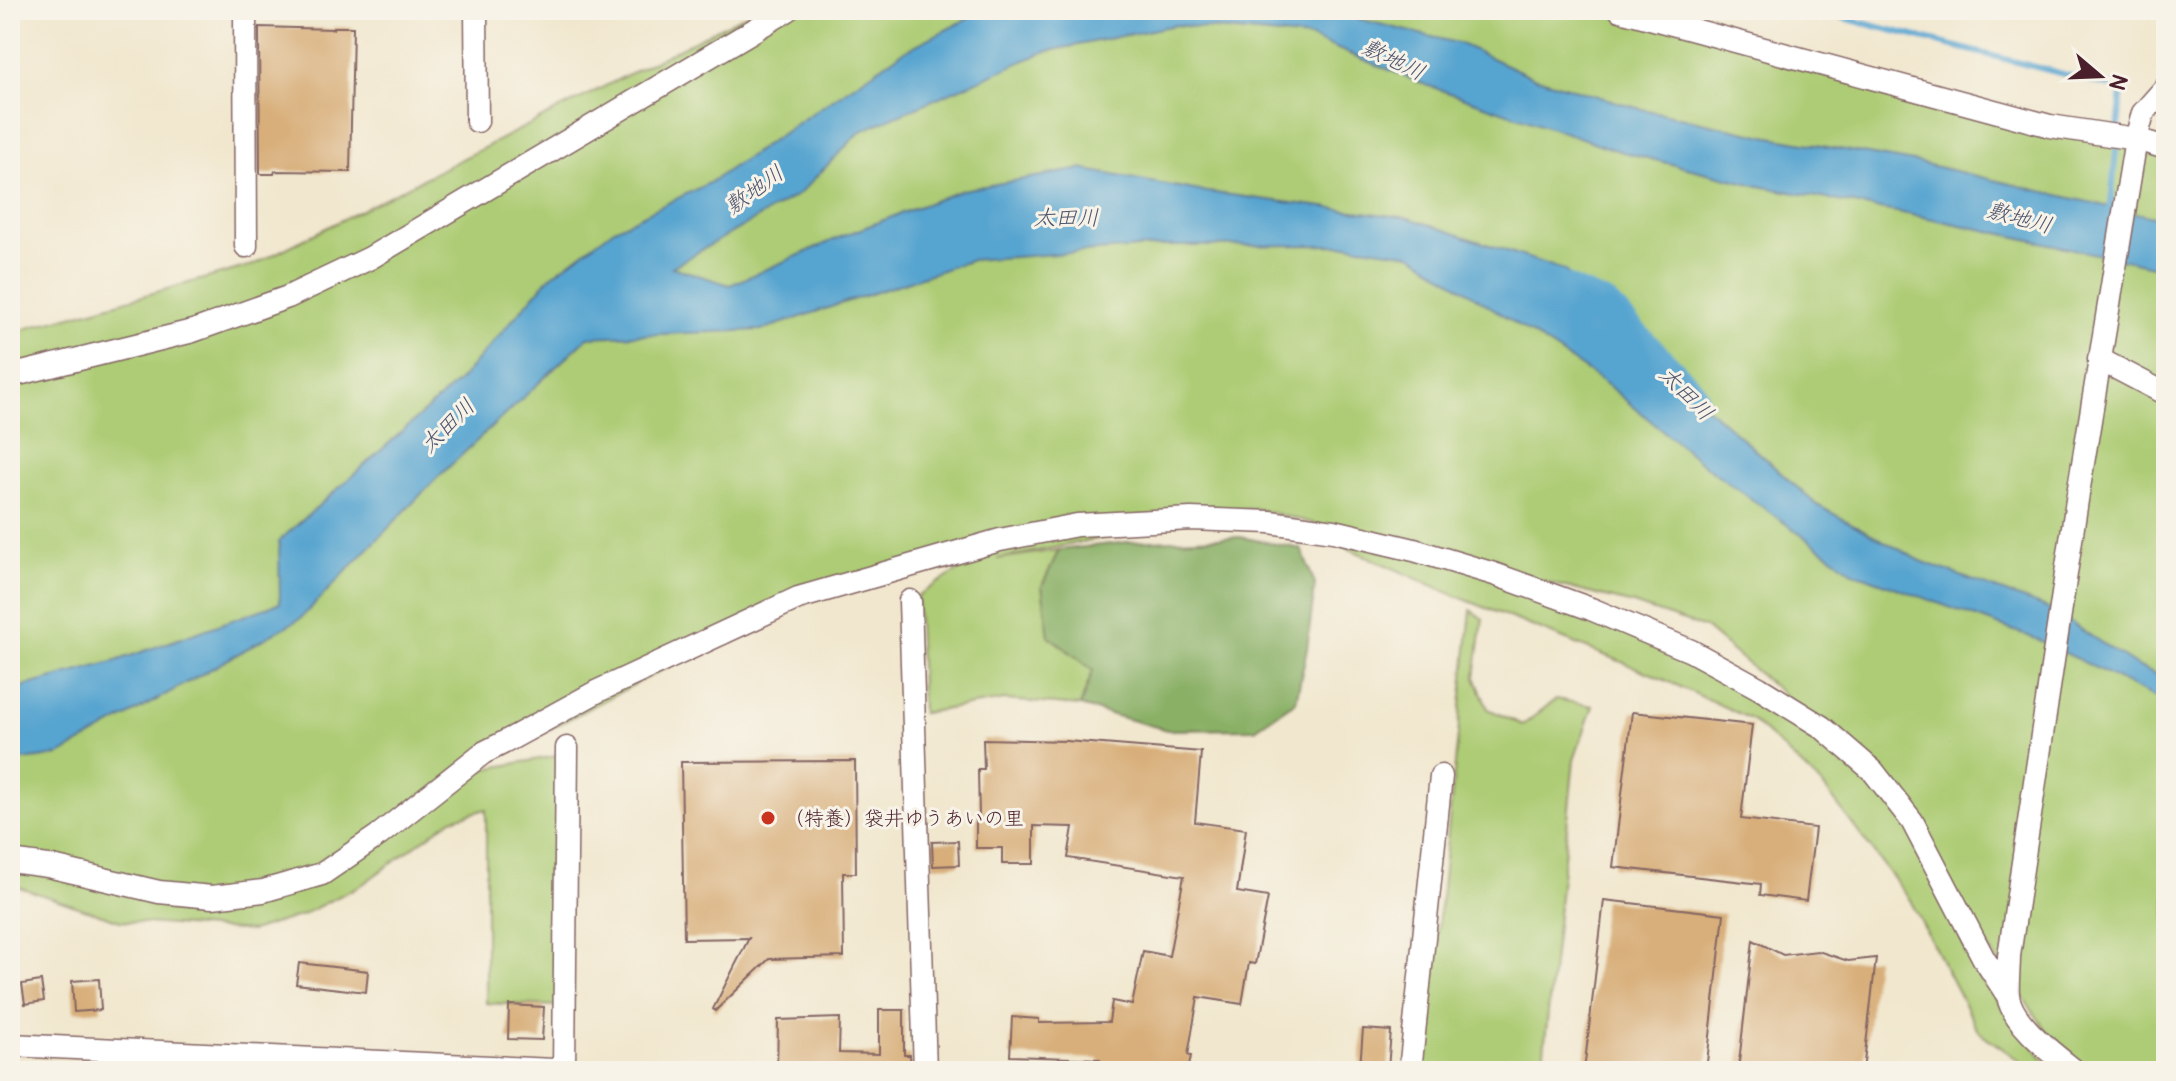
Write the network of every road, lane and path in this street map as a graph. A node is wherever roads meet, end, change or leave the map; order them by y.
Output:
1 (245, 10) edge
2 (476, 10) edge
3 (788, 10) edge
4 (1620, 10) edge
5 (2166, 87) edge
6 (477, 121) dead end
7 (2136, 139) junction
8 (2166, 148) edge
9 (246, 246) dead end
10 (2099, 359) junction
11 (10, 376) edge
12 (2166, 394) edge
13 (910, 601) dead end
14 (567, 748) dead end
15 (1441, 776) dead end
16 (10, 861) edge
17 (2008, 996) junction
18 (10, 1045) edge
19 (570, 1070) edge
20 (925, 1071) edge
21 (1410, 1071) edge
22 (2075, 1071) edge

1 - 9 street
2 - 6 street
3 - 11 street
4 - 7 street
5 - 7 street
7 - 8 street
7 - 10 street
10 - 12 street
10 - 17 street
13 - 20 street
14 - 19 street
15 - 21 street
16 - 17 street
17 - 22 street
18 - 19 street

